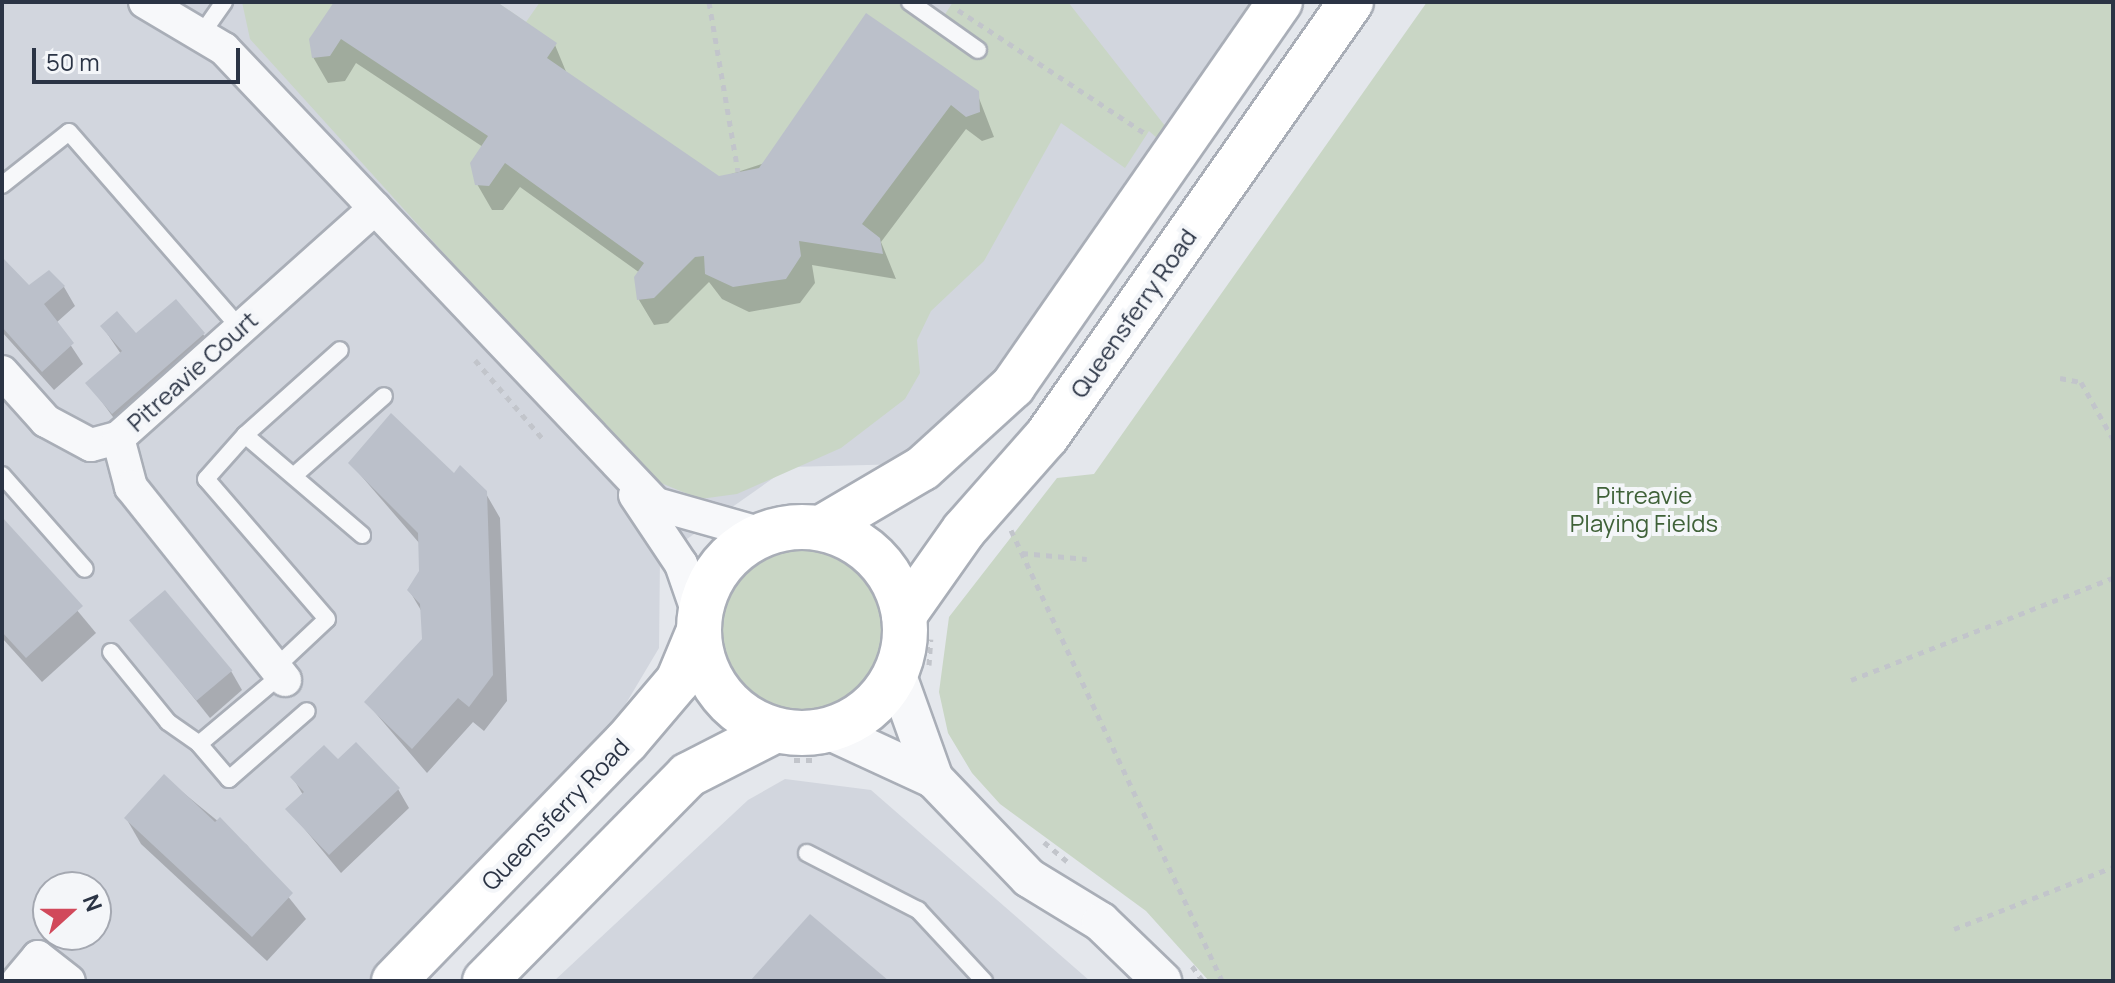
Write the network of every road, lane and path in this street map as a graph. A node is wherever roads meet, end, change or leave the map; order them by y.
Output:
1 (145, 2) edge
2 (224, 2) edge
3 (709, 2) edge
4 (910, 2) edge
5 (1280, 2) edge
6 (1351, 2) edge
7 (947, 27) junction
8 (203, 32) junction
9 (978, 50) dead end
10 (1175, 154) junction
11 (738, 172) dead end
12 (2, 185) edge
13 (375, 208) junction
14 (240, 328) junction
15 (340, 350) dead end
16 (471, 356) dead end
17 (2, 372) edge
18 (2060, 378) dead end
19 (384, 396) dead end
20 (245, 435) junction
21 (118, 438) junction
22 (542, 438) dead end
23 (2113, 439) edge
24 (606, 458) junction
25 (297, 473) junction
26 (2, 475) edge
27 (1007, 521) dead end
28 (821, 528) junction
29 (763, 534) junction
30 (362, 535) dead end
31 (1021, 553) junction
32 (1087, 559) dead end
33 (85, 569) dead end
34 (2113, 578) edge
35 (904, 615) junction
36 (699, 626) junction
37 (111, 652) dead end
38 (896, 673) junction
39 (280, 674) junction
40 (1851, 680) dead end
41 (307, 711) dead end
42 (776, 730) junction
43 (828, 730) junction
44 (199, 744) junction
45 (934, 779) junction
46 (807, 853) dead end
47 (2113, 867) edge
48 (1954, 929) dead end
49 (18, 981) edge
50 (69, 981) edge
51 (394, 981) edge
52 (485, 981) edge
53 (984, 981) edge
54 (1162, 981) edge
55 (1222, 981) edge

1 - 8 street
2 - 8 lane
3 - 11 path
4 - 7 lane
5 - 10 main road
6 - 35 main road, Queensferry Road
7 - 9 lane
7 - 10 path
8 - 13 street
10 - 28 main road
12 - 14 lane
13 - 14 street, Pitreavie Court
13 - 24 street
14 - 21 street, Pitreavie Court
15 - 20 lane
16 - 22 path
17 - 21 street, Pitreavie Court
18 - 23 path
19 - 25 lane
20 - 25 lane
20 - 39 lane
21 - 39 street
24 - 29 street
24 - 36 street
25 - 30 lane
26 - 33 lane
27 - 31 path
28 - 29 main road
28 - 35 main road
29 - 36 main road
31 - 32 path
31 - 55 path
34 - 40 path
35 - 38 main road
36 - 42 main road
36 - 51 main road, Queensferry Road
37 - 44 lane
38 - 43 main road
38 - 45 street
39 - 44 lane
41 - 44 lane
42 - 43 main road
42 - 52 main road
43 - 45 street
45 - 54 street
46 - 53 lane
47 - 48 path
49 - 50 street

